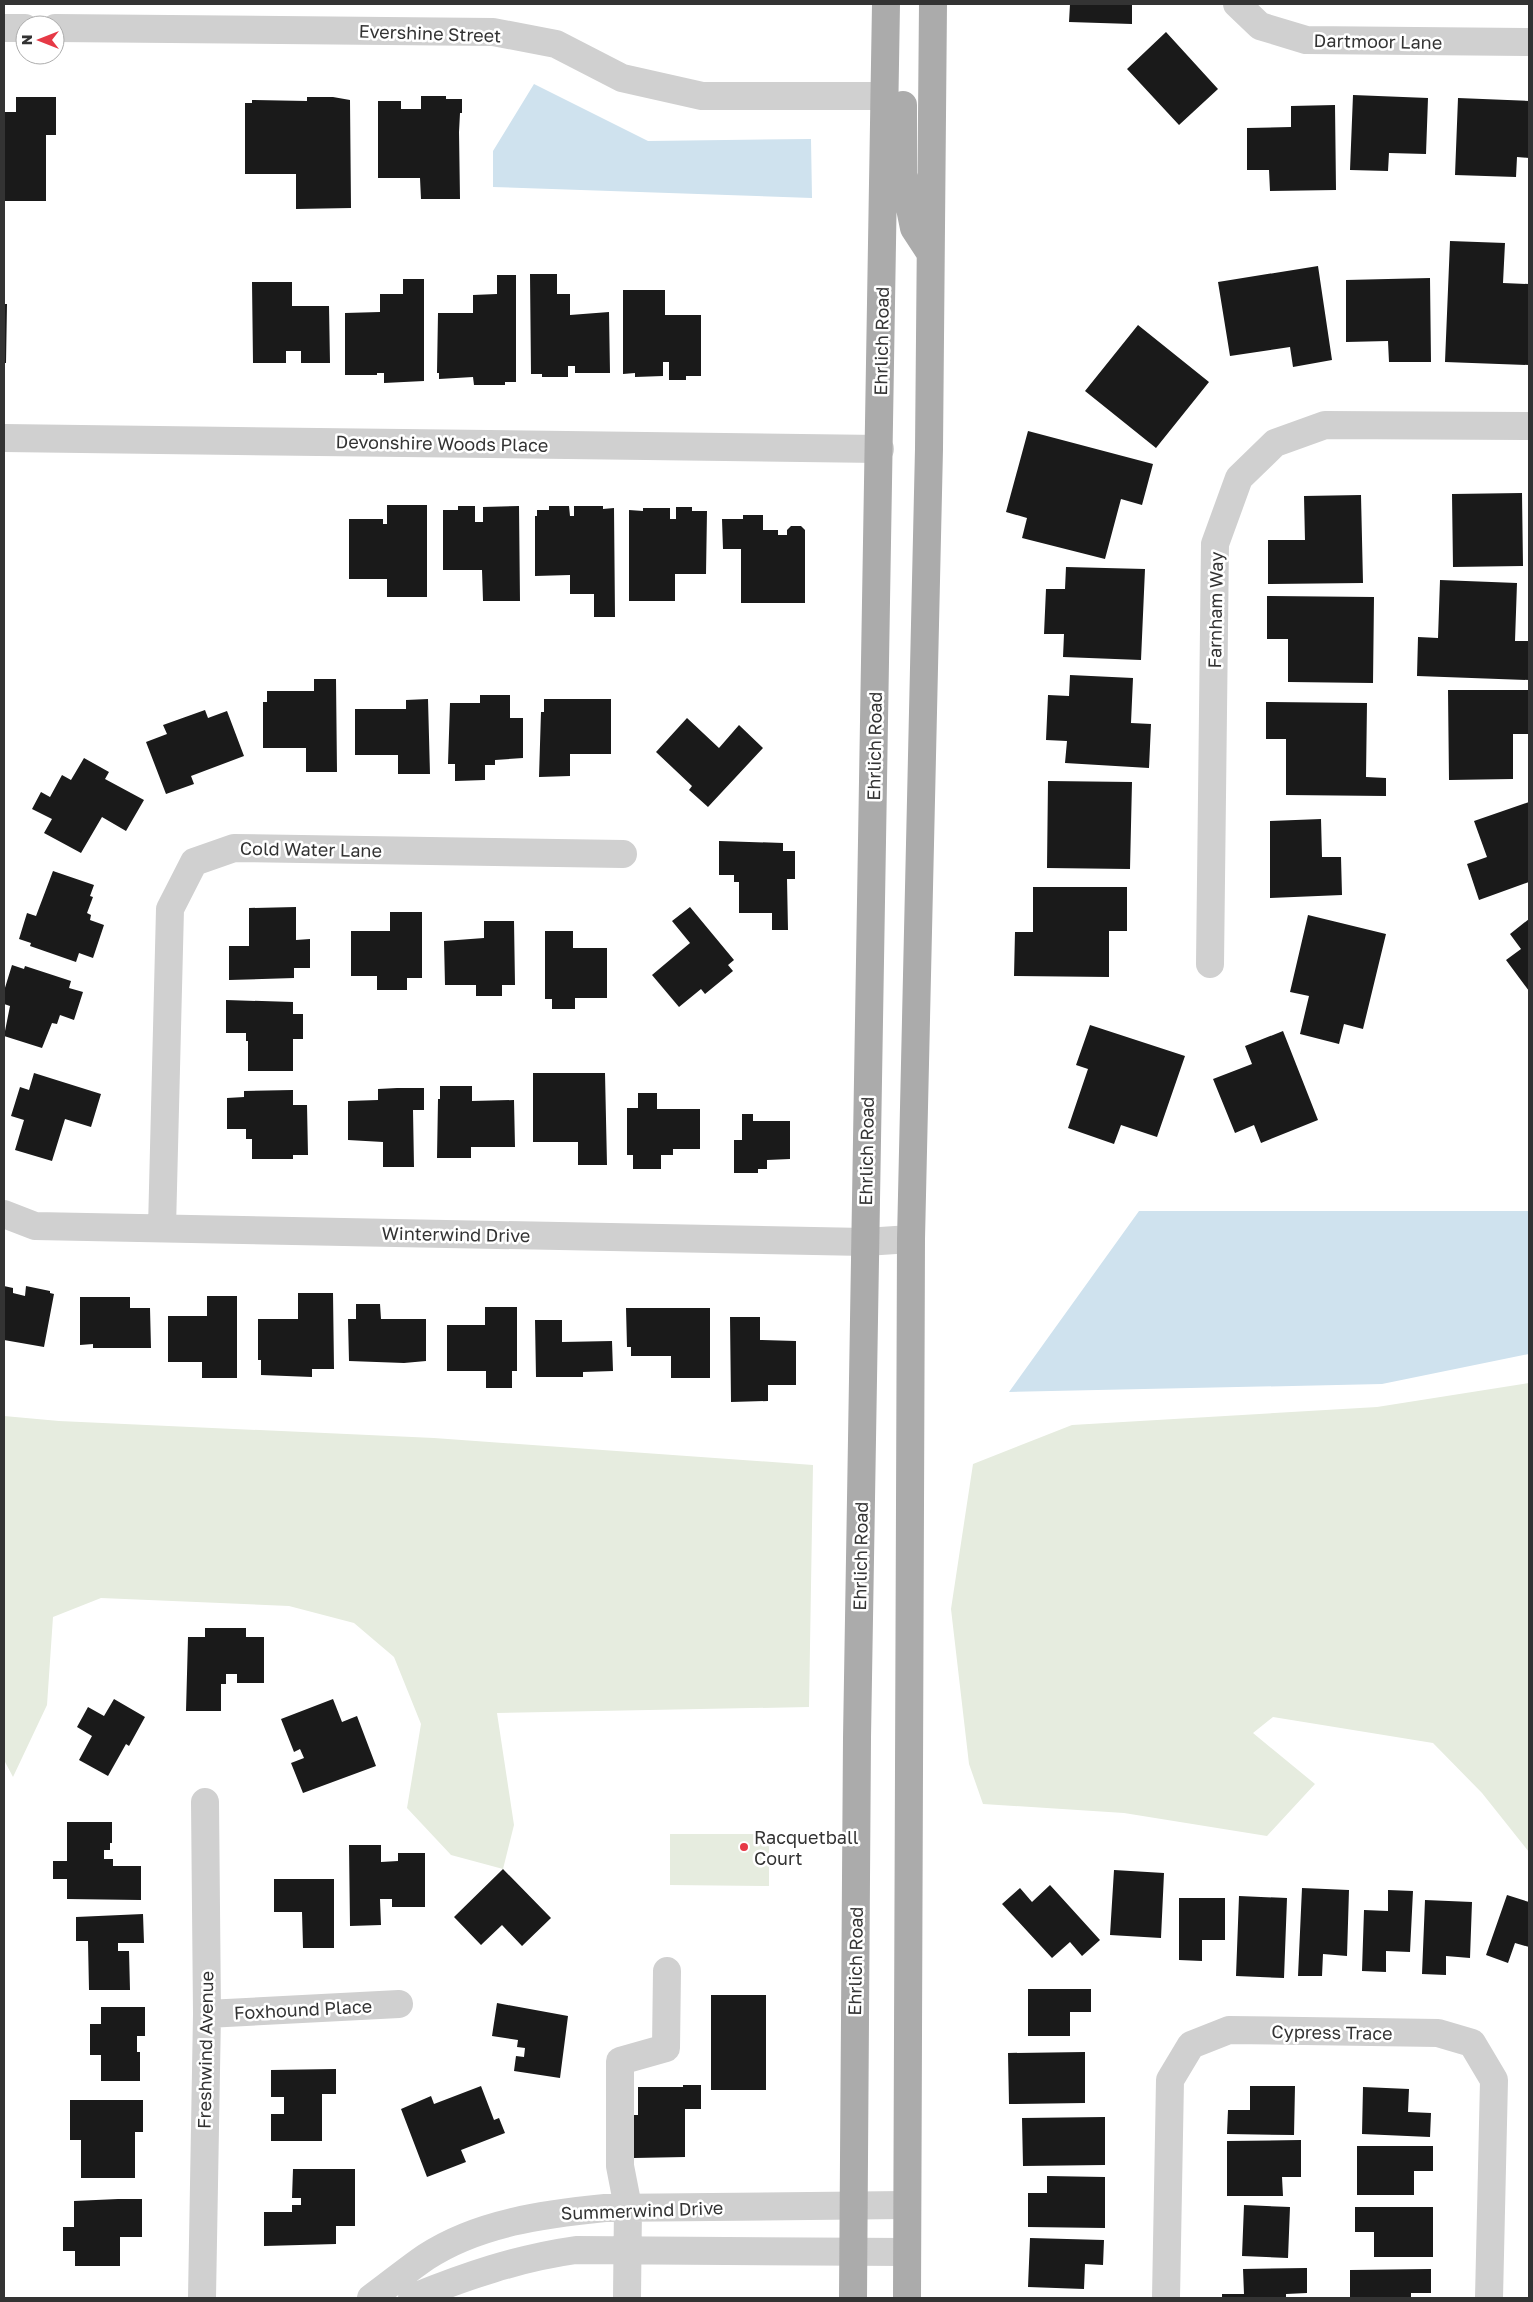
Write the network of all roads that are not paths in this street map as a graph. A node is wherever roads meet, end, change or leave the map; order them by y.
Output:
1 (886, 4) edge
2 (904, 4) edge
3 (933, 4) edge
4 (1238, 4) edge
5 (65, 28) edge
6 (1529, 42) edge
7 (884, 96) junction
8 (931, 255) junction
9 (1529, 426) edge
10 (4, 438) edge
11 (880, 449) junction
12 (623, 854) dead end
13 (1210, 964) dead end
14 (4, 1214) edge
15 (162, 1228) junction
16 (911, 1239) junction
17 (864, 1242) junction
18 (205, 1802) dead end
19 (667, 1971) dead end
20 (399, 2004) dead end
21 (207, 2014) junction
22 (852, 2205) junction
23 (906, 2205) junction
24 (628, 2207) junction
25 (627, 2250) junction
26 (852, 2252) junction
27 (906, 2252) junction
28 (202, 2298) edge
29 (371, 2298) edge
30 (412, 2298) edge
31 (627, 2298) edge
32 (853, 2298) edge
33 (906, 2298) edge
34 (1166, 2298) edge
35 (1489, 2298) edge

1 - 7 main road, Ehrlich Road
2 - 8 main road
3 - 8 main road
4 - 6 street, Dartmoor Lane
5 - 7 street, Evershine Street
7 - 11 main road, Ehrlich Road
8 - 16 main road
9 - 13 street, Farnham Way
10 - 11 street, Devonshire Woods Place
11 - 17 main road, Ehrlich Road
12 - 15 street, Cold Water Lane
14 - 15 street, Winterwind Drive
15 - 17 street, Winterwind Drive
16 - 17 street, Winterwind Drive
16 - 23 main road
17 - 22 main road, Ehrlich Road
18 - 21 street, Freshwind Avenue
19 - 24 street
20 - 21 street, Foxhound Place
21 - 28 street, Freshwind Avenue
22 - 23 street, Summerwind Drive
22 - 24 street, Summerwind Drive
22 - 26 main road, Ehrlich Road
23 - 27 main road
24 - 25 street
24 - 29 street, Summerwind Drive
25 - 26 street
25 - 30 street
25 - 31 street
26 - 27 street
26 - 32 main road, Ehrlich Road
27 - 33 main road
34 - 35 street, Cypress Trace

